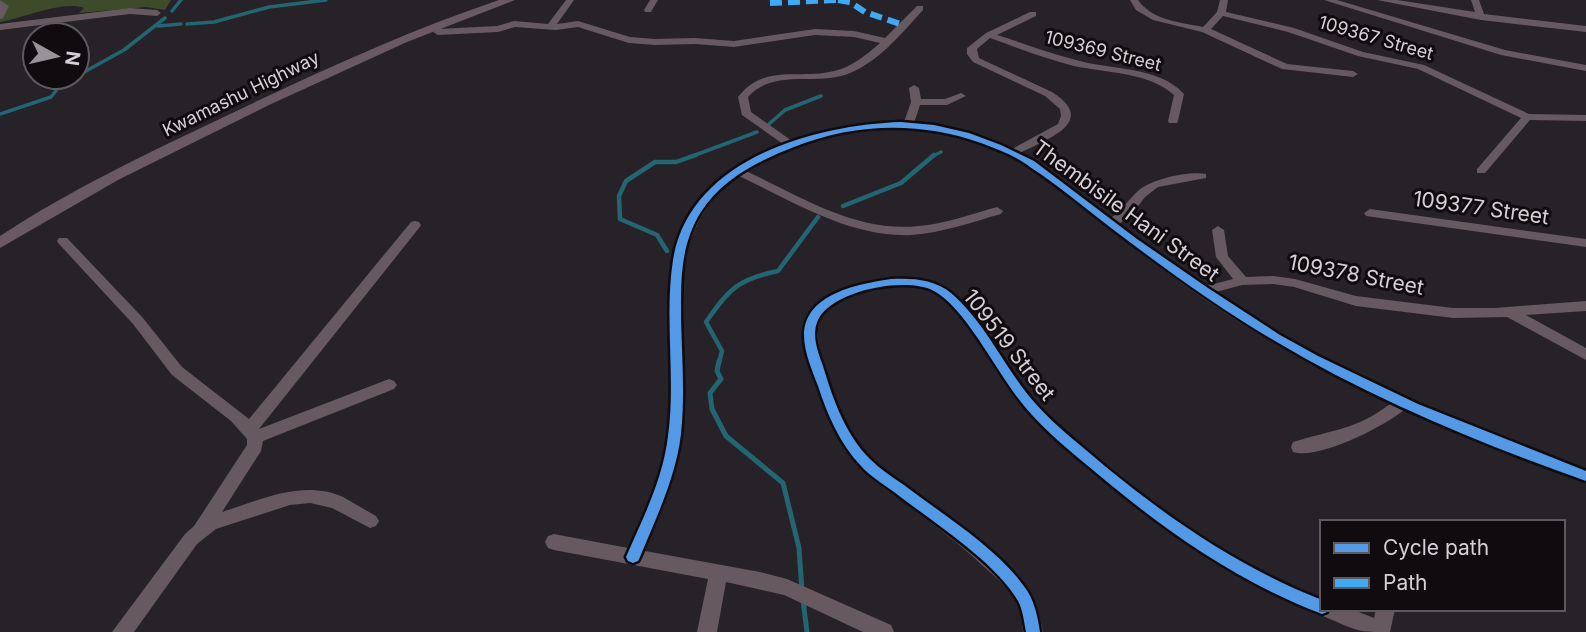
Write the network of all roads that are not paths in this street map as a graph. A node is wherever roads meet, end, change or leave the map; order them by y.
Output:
1 (491, 0) edge
2 (510, 0) edge
3 (570, 0) edge
4 (654, 0) edge
5 (1135, 0) edge
6 (1224, 0) edge
7 (1328, 0) edge
8 (1381, 0) edge
9 (1475, 0) edge
10 (0, 2) edge
11 (1413, 3) edge
12 (920, 8) dead end
13 (648, 10) dead end
14 (158, 13) dead end
15 (1221, 13) junction
16 (1033, 14) dead end
17 (0, 16) edge
18 (1481, 17) junction
19 (551, 26) junction
20 (0, 27) edge
21 (1586, 29) edge
22 (1205, 30) junction
23 (438, 32) dead end
24 (989, 35) junction
25 (884, 41) junction
26 (1586, 68) edge
27 (1353, 74) dead end
28 (914, 88) dead end
29 (961, 96) dead end
30 (916, 102) junction
31 (1527, 117) junction
32 (1586, 118) edge
33 (1173, 121) dead end
34 (908, 125) junction
35 (790, 144) junction
36 (1013, 153) junction
37 (135, 160) junction
38 (738, 171) junction
39 (1481, 171) dead end
40 (1202, 176) dead end
41 (997, 211) dead end
42 (1370, 214) dead end
43 (1110, 224) junction
44 (415, 225) dead end
45 (0, 229) edge
46 (1218, 230) dead end
47 (62, 241) dead end
48 (0, 243) edge
49 (1586, 243) edge
50 (1242, 281) junction
51 (1202, 291) junction
52 (1586, 306) edge
53 (1511, 313) junction
54 (1586, 355) edge
55 (389, 386) dead end
56 (1402, 403) junction
57 (252, 434) junction
58 (1299, 447) dead end
59 (1586, 476) edge
60 (370, 520) dead end
61 (201, 529) junction
62 (554, 542) dead end
63 (633, 557) junction
64 (719, 572) junction
65 (1320, 606) edge
66 (1332, 611) edge
67 (1385, 611) edge
68 (1380, 630) edge
69 (121, 632) edge
70 (707, 632) edge
71 (884, 632) edge
72 (1033, 632) edge

1 - 37 main road, Kwamashu Highway
2 - 37 main road, Kwamashu Highway
3 - 19 street
4 - 13 street
5 - 22 street
6 - 15 street
7 - 26 street
8 - 11 street
9 - 18 street
10 - 17 street
11 - 18 street
12 - 25 street
14 - 20 street
15 - 22 street
15 - 31 street, 109367 Street
16 - 24 street
18 - 21 street
19 - 23 street
19 - 25 street
22 - 27 street
24 - 33 street, 109369 Street
24 - 36 street
25 - 35 street
28 - 30 street
29 - 30 street
30 - 34 street
31 - 32 street
31 - 39 street
34 - 35 street, Thembisile Hani Street
34 - 36 street, Thembisile Hani Street
35 - 38 street, Thembisile Hani Street
36 - 43 street, Thembisile Hani Street
37 - 45 main road, Kwamashu Highway
37 - 48 main road, Kwamashu Highway
38 - 41 street
38 - 63 street, Thembisile Hani Street
40 - 43 street
42 - 49 street, 109377 Street
43 - 51 street, Thembisile Hani Street
44 - 57 street
46 - 50 street
47 - 57 street
50 - 51 street, 109378 Street
50 - 53 street, 109378 Street
51 - 56 street, Thembisile Hani Street
52 - 53 street, 109378 Street
53 - 54 street
55 - 57 street
56 - 58 street
56 - 59 street, Thembisile Hani Street
57 - 61 street
60 - 61 street
61 - 69 street
62 - 63 street
63 - 64 street
64 - 70 street
64 - 71 street
65 - 72 street, 109519 Street
66 - 68 street
67 - 68 street

